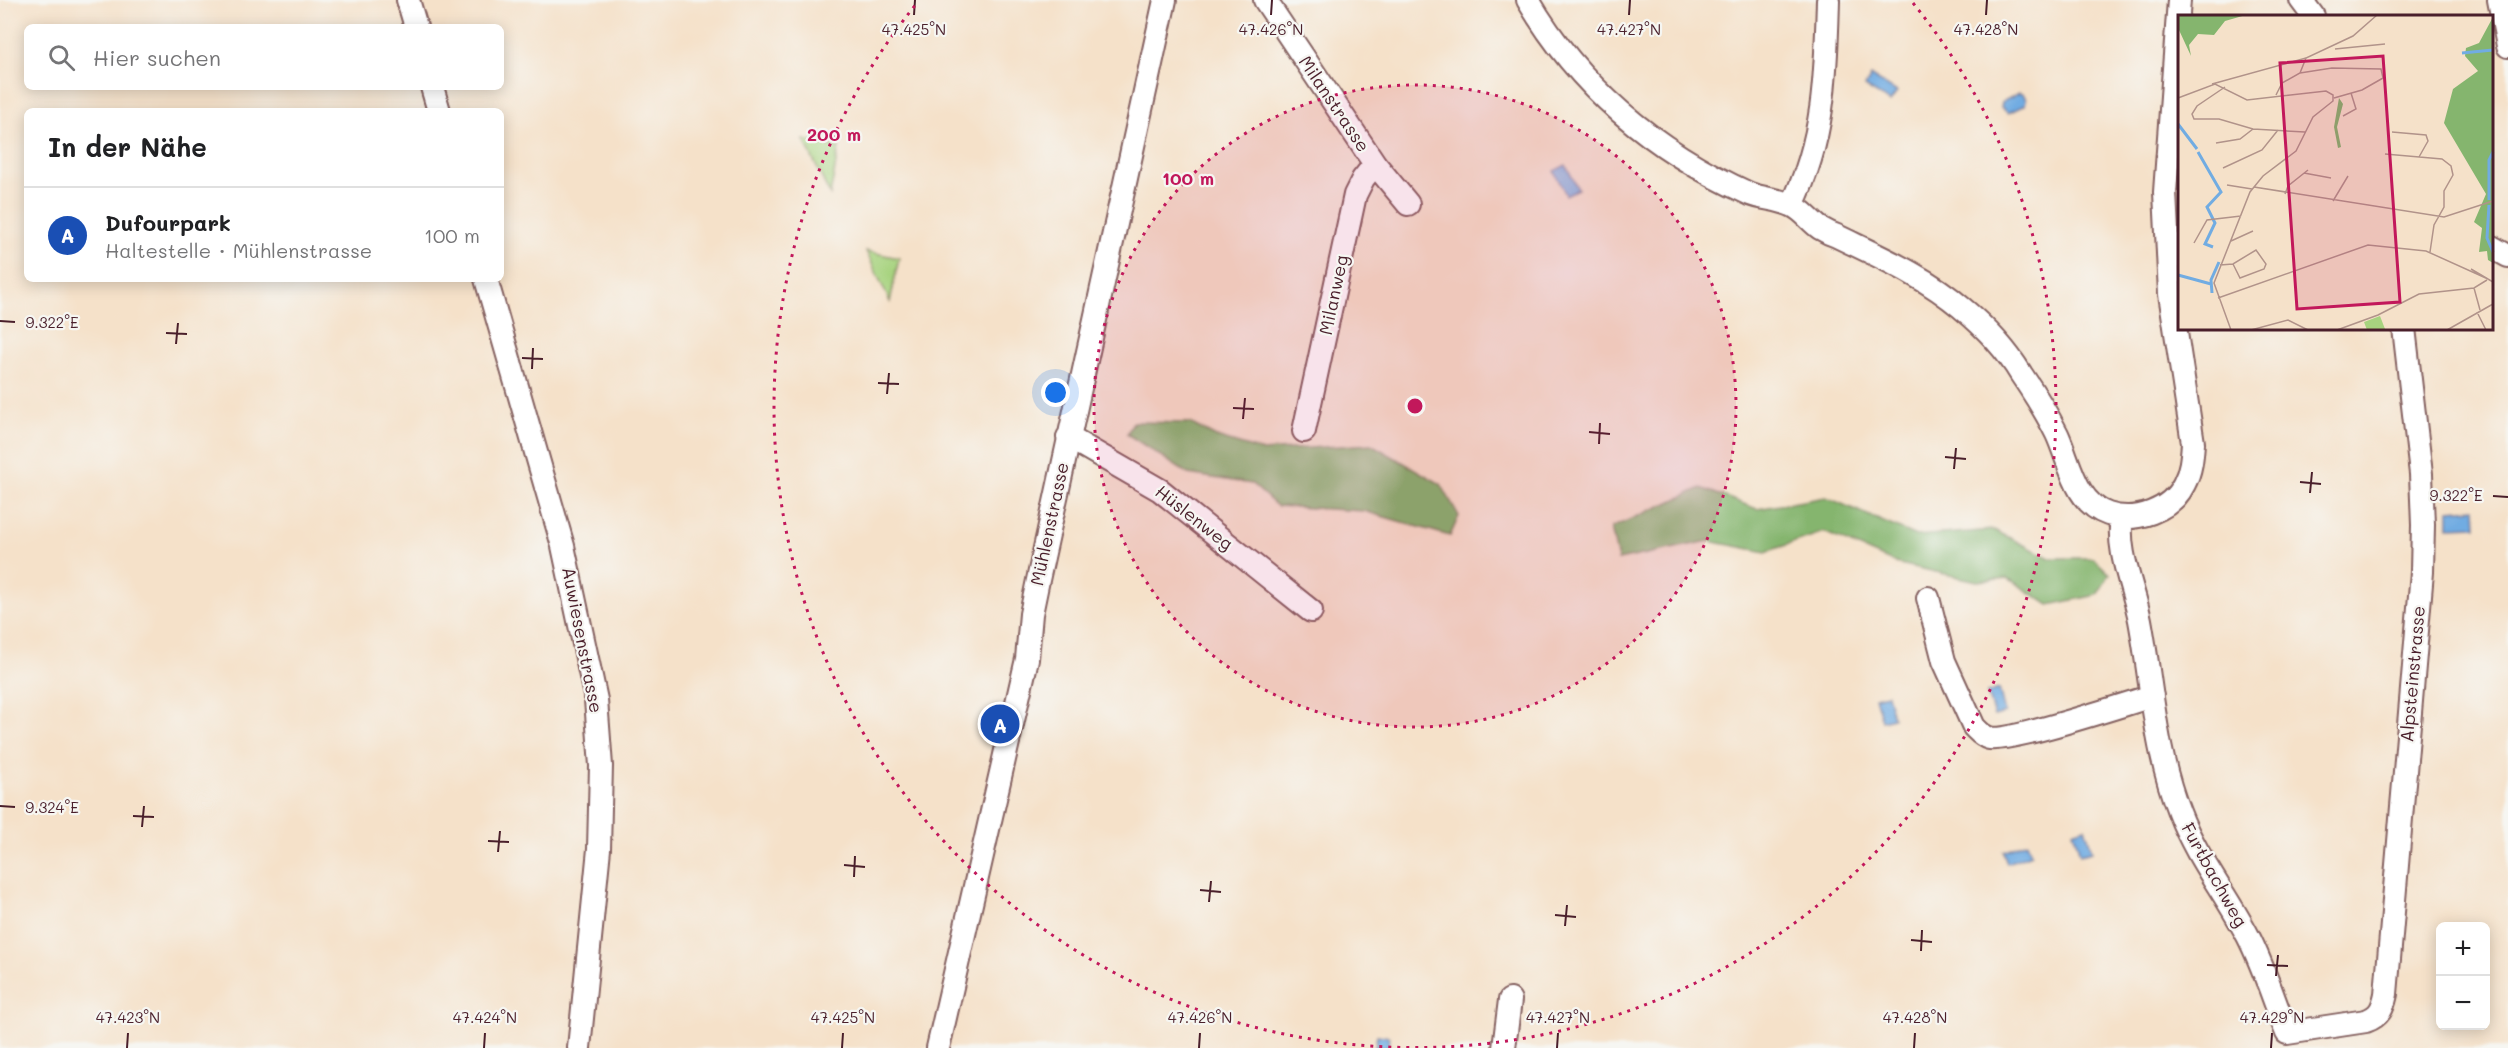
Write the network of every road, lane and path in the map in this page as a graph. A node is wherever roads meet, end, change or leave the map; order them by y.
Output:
1 (408, 0) edge
2 (1165, 0) edge
3 (1266, 0) edge
4 (1528, 0) edge
5 (1828, 0) edge
6 (2180, 0) edge
7 (2301, 0) edge
8 (2499, 0) edge
9 (2179, 15) edge
10 (2312, 15) edge
11 (415, 24) edge
12 (2178, 26) edge
13 (2508, 46) edge
14 (433, 90) edge
15 (438, 108) edge
16 (1375, 164) junction
17 (1408, 204) dead end
18 (1792, 205) junction
19 (2493, 248) edge
20 (2508, 256) edge
21 (487, 282) edge
22 (2404, 330) edge
23 (1304, 430) dead end
24 (1068, 437) junction
25 (2122, 518) junction
26 (1928, 598) dead end
27 (1311, 611) dead end
28 (2152, 696) junction
29 (1510, 1000) dead end
30 (2376, 1017) joint
31 (579, 1048) edge
32 (938, 1048) edge
33 (1504, 1048) edge

1 - 11 street
2 - 24 street, Mühlenstrasse
3 - 16 street, Milanstrasse
4 - 18 street
5 - 18 street
6 - 9 street
7 - 10 street
8 - 13 street
12 - 25 street
14 - 15 street
16 - 17 street, Milanstrasse
16 - 23 street, Milanweg
18 - 25 street
19 - 20 street
21 - 31 street, Auwiesenstrasse
22 - 30 street, Alpsteinstrasse
24 - 27 street, Hüslenweg
24 - 32 street, Mühlenstrasse
25 - 28 street, Furtbachweg
26 - 28 street
28 - 30 street, Furtbachweg
29 - 33 street

